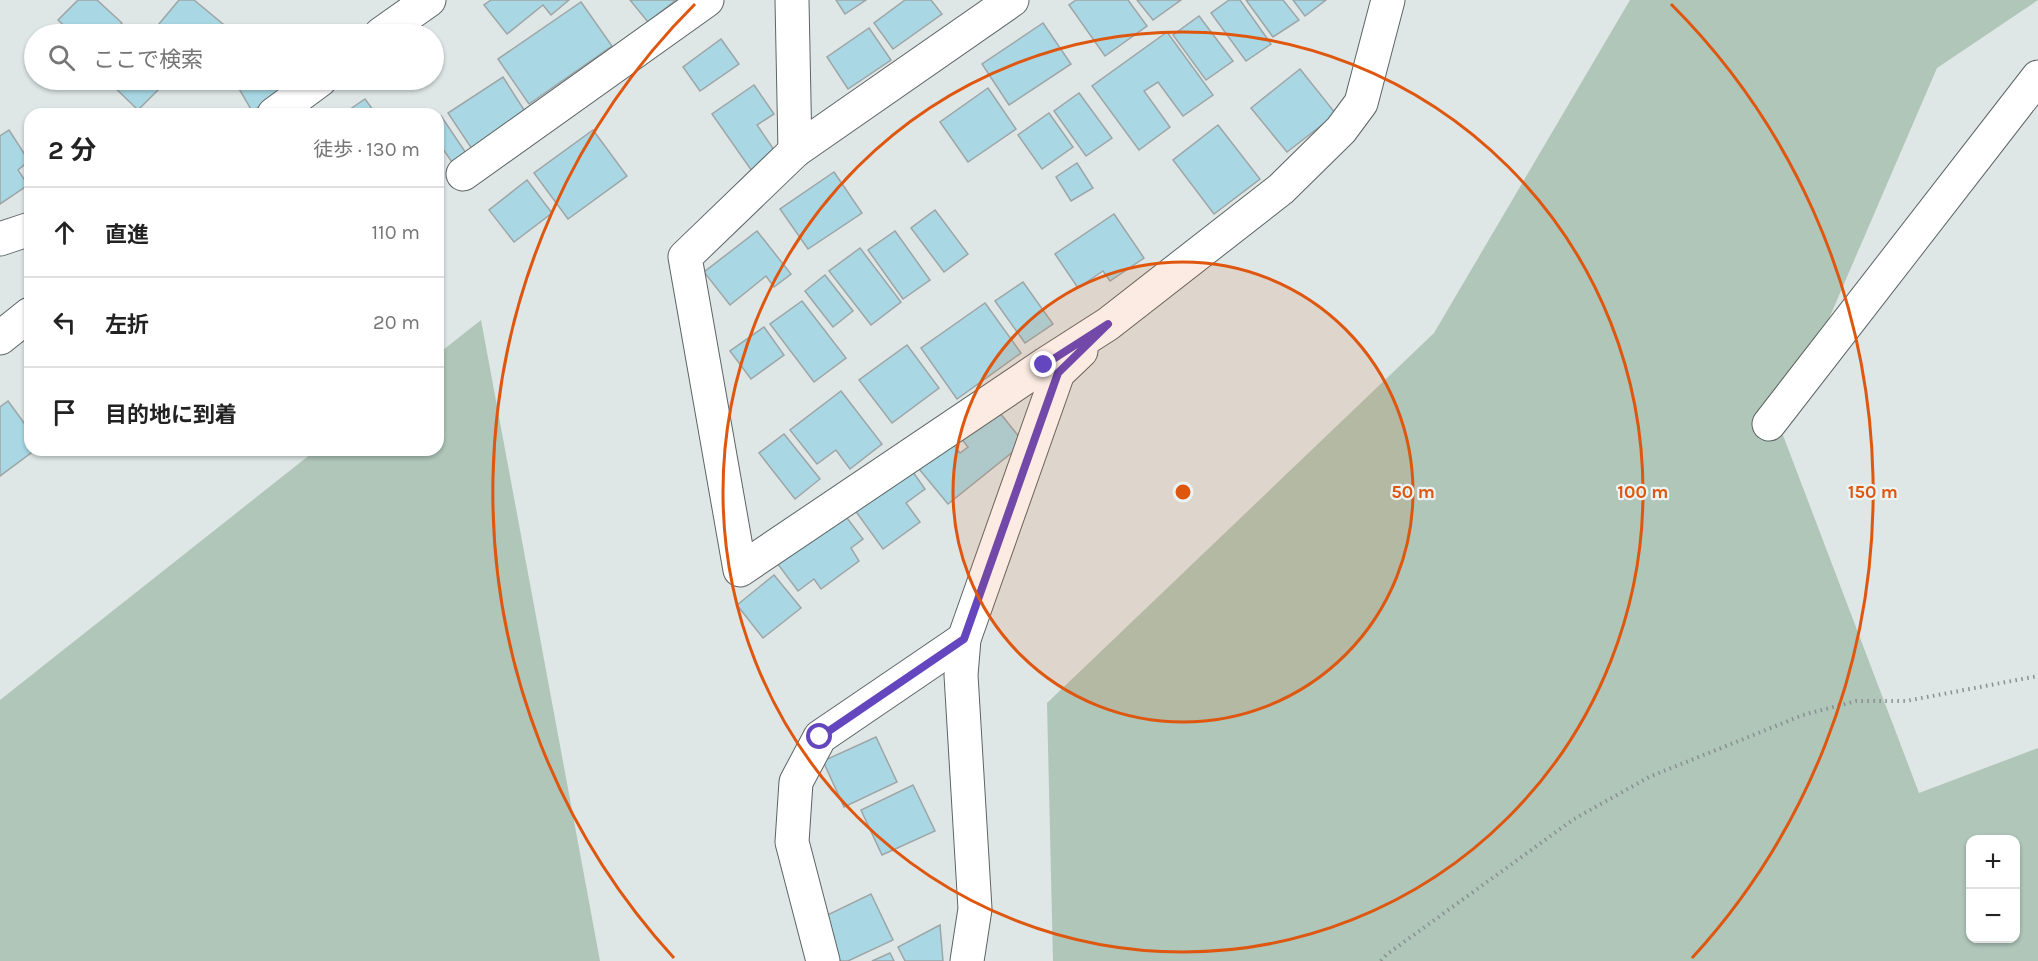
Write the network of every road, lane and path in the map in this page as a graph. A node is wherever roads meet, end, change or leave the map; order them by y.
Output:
1 (429, 0) edge
2 (707, 0) edge
3 (792, 0) edge
4 (1012, 0) edge
5 (1388, 0) edge
6 (395, 24) edge
7 (2038, 77) edge
8 (306, 90) edge
9 (282, 108) edge
10 (795, 151) junction
11 (464, 174) dead end
12 (24, 231) edge
13 (0, 239) edge
14 (24, 319) edge
15 (1108, 324) junction
16 (0, 338) edge
17 (1769, 424) dead end
18 (964, 639) junction
19 (2038, 676) edge
20 (823, 961) edge
21 (967, 961) edge
22 (1381, 961) edge

1 - 6 street
2 - 11 street
3 - 10 street
4 - 10 street
5 - 15 street
7 - 17 street
8 - 9 street
10 - 15 street
12 - 13 street
14 - 16 street
15 - 18 street
18 - 20 street
18 - 21 street
19 - 22 path

